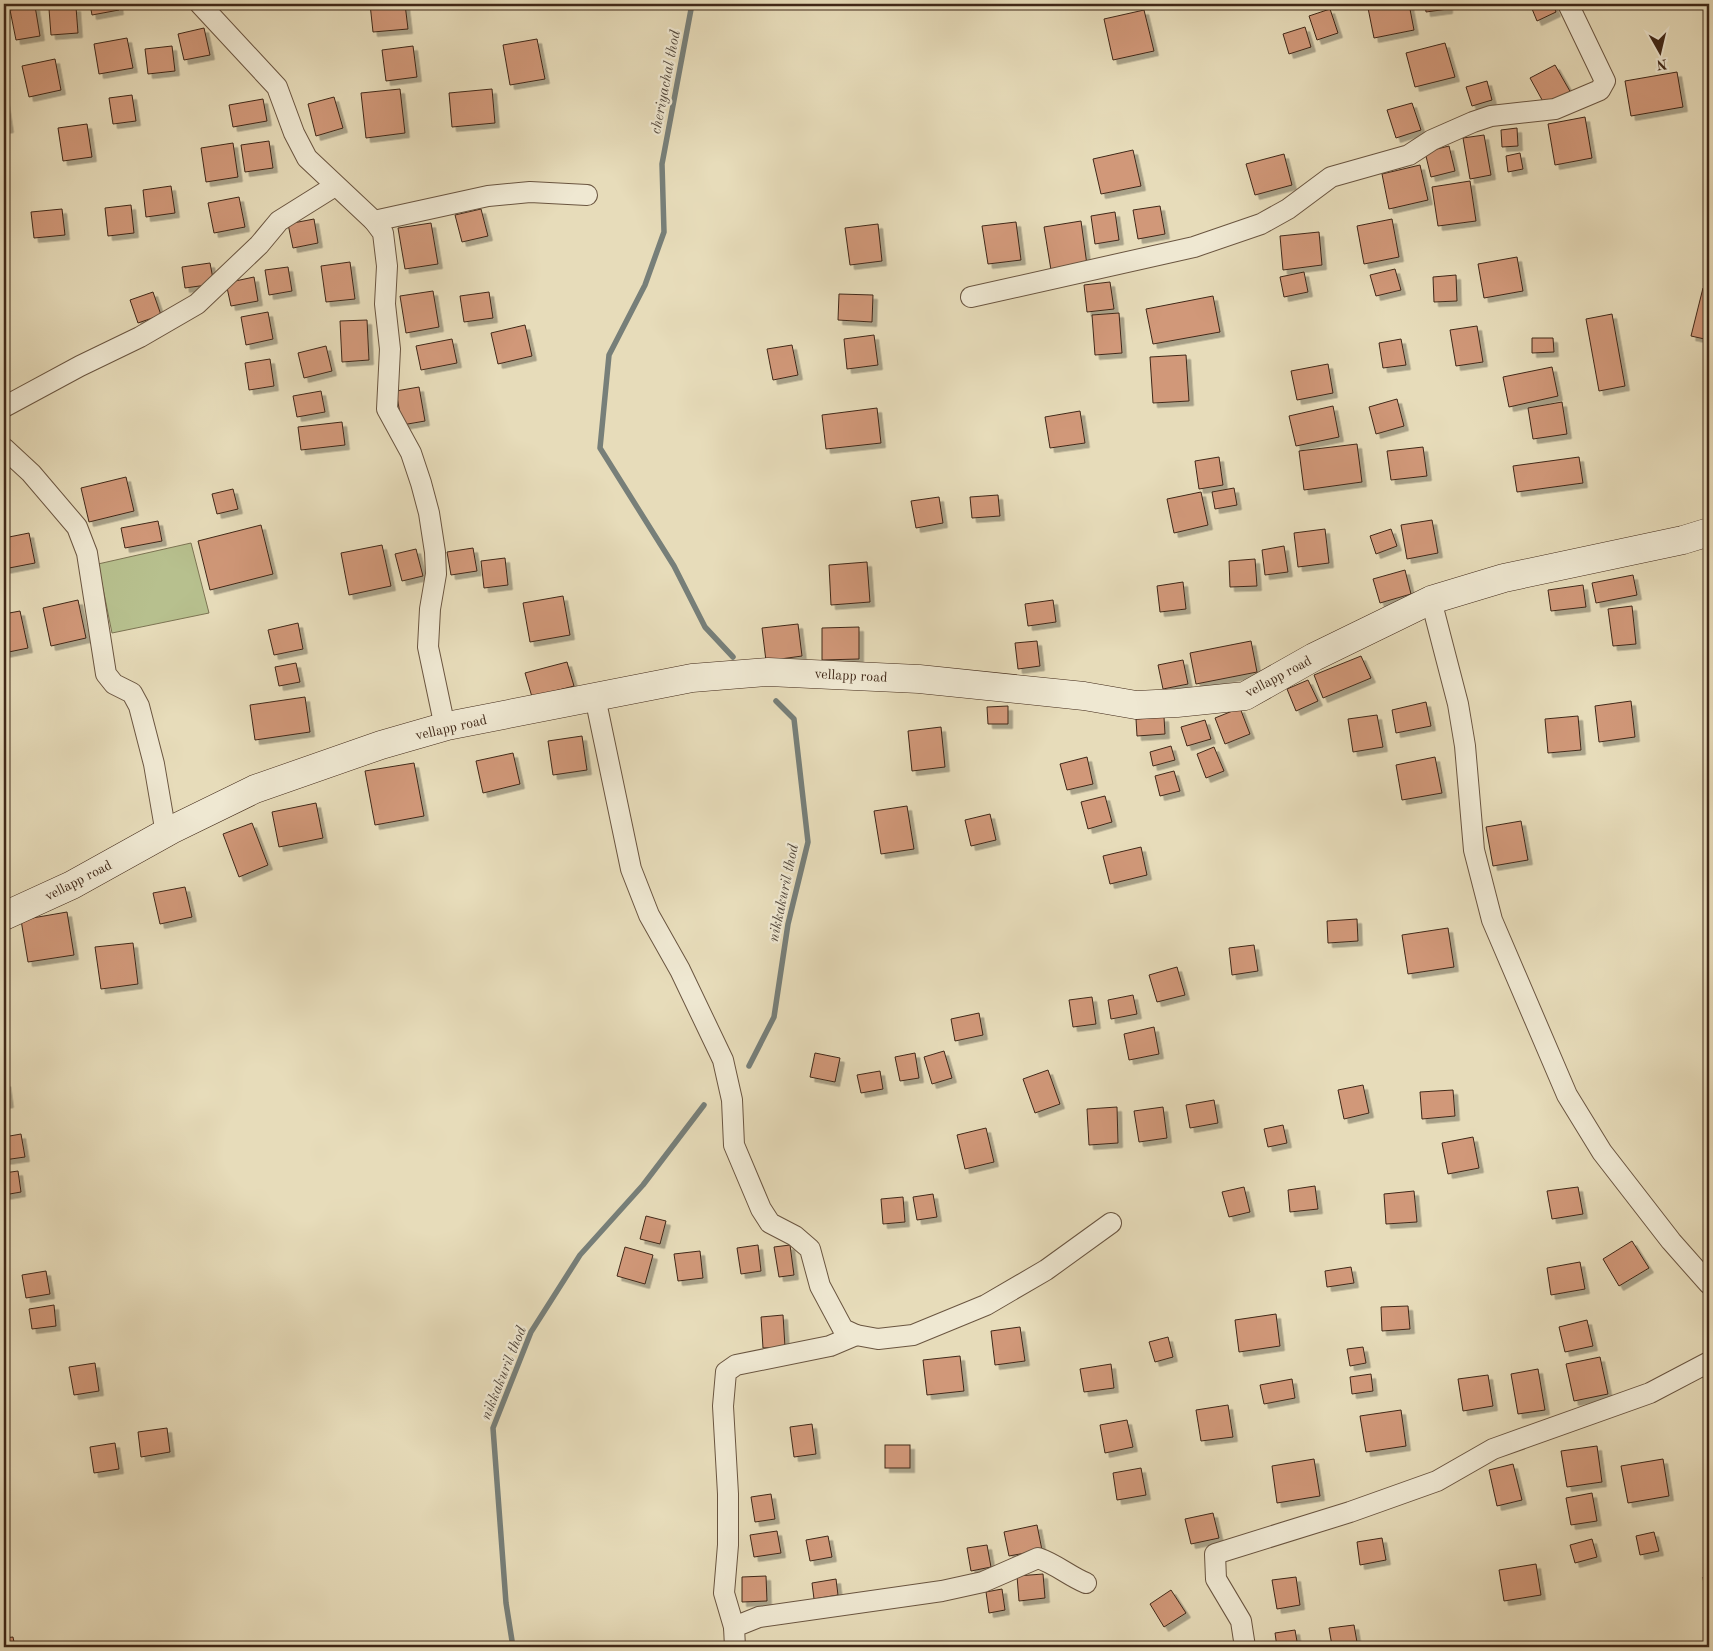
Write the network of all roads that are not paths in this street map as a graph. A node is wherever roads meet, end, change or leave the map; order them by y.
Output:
1 (200, 4) edge
2 (1568, 4) edge
3 (335, 186) junction
4 (587, 195) dead end
5 (374, 221) junction
6 (971, 297) dead end
7 (4, 406) edge
8 (4, 448) edge
9 (1709, 532) edge
10 (1431, 600) junction
11 (596, 697) junction
12 (447, 726) junction
13 (166, 834) junction
14 (4, 916) edge
15 (1111, 1223) dead end
16 (1709, 1284) edge
17 (856, 1335) junction
18 (1709, 1362) edge
19 (1086, 1583) dead end
20 (734, 1627) junction
21 (734, 1647) edge
22 (1245, 1647) edge

1 - 3 street
2 - 6 street
3 - 5 street
3 - 7 street
4 - 5 street
5 - 12 street
8 - 13 street
9 - 10 main road, vellapp road
10 - 11 main road, vellapp road
10 - 16 street
11 - 12 main road, vellapp road
11 - 17 street
12 - 13 main road, vellapp road
13 - 14 main road, vellapp road
15 - 17 street
17 - 20 street
18 - 22 street
19 - 20 street
20 - 21 street

